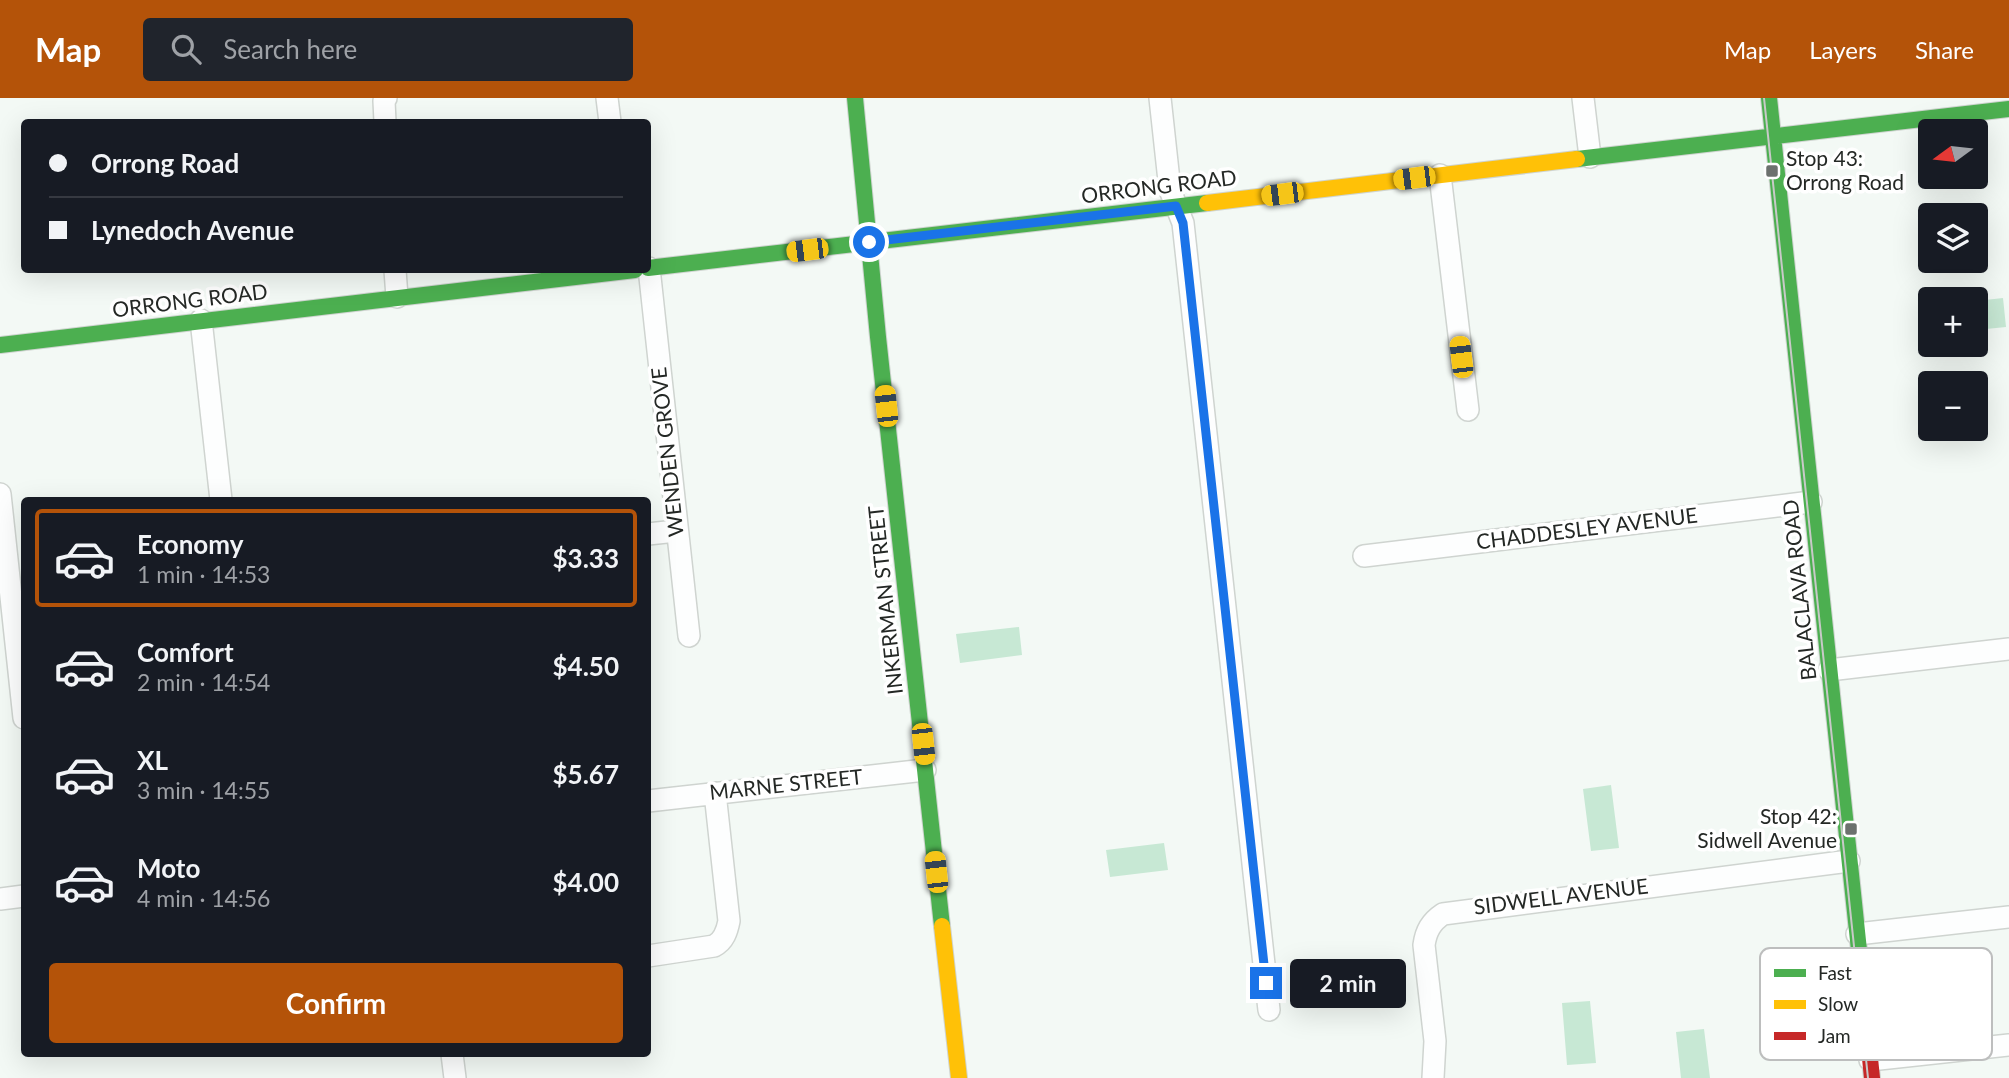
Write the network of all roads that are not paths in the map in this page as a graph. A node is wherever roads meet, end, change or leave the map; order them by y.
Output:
1 (386, 98) edge
2 (607, 98) edge
3 (855, 98) edge
4 (1160, 98) edge
5 (1583, 98) edge
6 (1769, 98) edge
7 (2009, 108) edge
8 (385, 119) edge
9 (610, 119) edge
10 (1773, 136) junction
11 (1590, 157) junction
12 (1440, 175) junction
13 (1176, 206) junction
14 (869, 242) junction
15 (651, 268) edge
16 (395, 273) edge
17 (601, 273) edge
18 (644, 273) edge
19 (397, 297) junction
20 (201, 320) junction
21 (0, 345) edge
22 (1468, 410) dead end
23 (0, 494) edge
24 (221, 497) edge
25 (1811, 502) junction
26 (676, 531) junction
27 (651, 534) edge
28 (1364, 556) dead end
29 (689, 636) dead end
30 (2009, 649) edge
31 (1829, 670) junction
32 (21, 690) edge
33 (925, 770) junction
34 (715, 793) junction
35 (651, 801) edge
36 (1849, 861) junction
37 (21, 896) edge
38 (0, 899) edge
39 (2009, 917) edge
40 (1857, 934) junction
41 (1858, 948) edge
42 (651, 956) edge
43 (1269, 1010) dead end
44 (452, 1057) edge
45 (1923, 1060) edge
46 (1871, 1069) edge
47 (455, 1078) edge
48 (959, 1078) edge
49 (1433, 1078) edge

1 - 8 street
2 - 9 street
3 - 14 street, INKERMAN STREET
4 - 13 street
5 - 11 street
6 - 10 street, BALACLAVA ROAD
7 - 10 street, ORRONG ROAD
10 - 11 street, ORRONG ROAD
10 - 25 street, BALACLAVA ROAD
11 - 12 street, ORRONG ROAD
12 - 13 street, ORRONG ROAD
12 - 22 street
13 - 14 street, ORRONG ROAD
13 - 43 street
14 - 15 street, ORRONG ROAD
14 - 33 street, INKERMAN STREET
16 - 19 street
17 - 19 street, ORRONG ROAD
18 - 26 street, WENDEN GROVE
19 - 20 street, ORRONG ROAD
20 - 21 street, ORRONG ROAD
20 - 24 street
23 - 32 street
25 - 28 street, CHADDESLEY AVENUE
25 - 31 street, BALACLAVA ROAD
26 - 27 street
26 - 29 street, WENDEN GROVE
30 - 31 street
31 - 36 street, BALACLAVA ROAD
33 - 34 street, MARNE STREET
33 - 48 street, INKERMAN STREET
34 - 35 street, MARNE STREET
34 - 42 street
36 - 40 street, BALACLAVA ROAD
36 - 49 street, SIDWELL AVENUE
37 - 38 street
39 - 40 street
40 - 41 street, BALACLAVA ROAD
44 - 47 street
45 - 46 street

